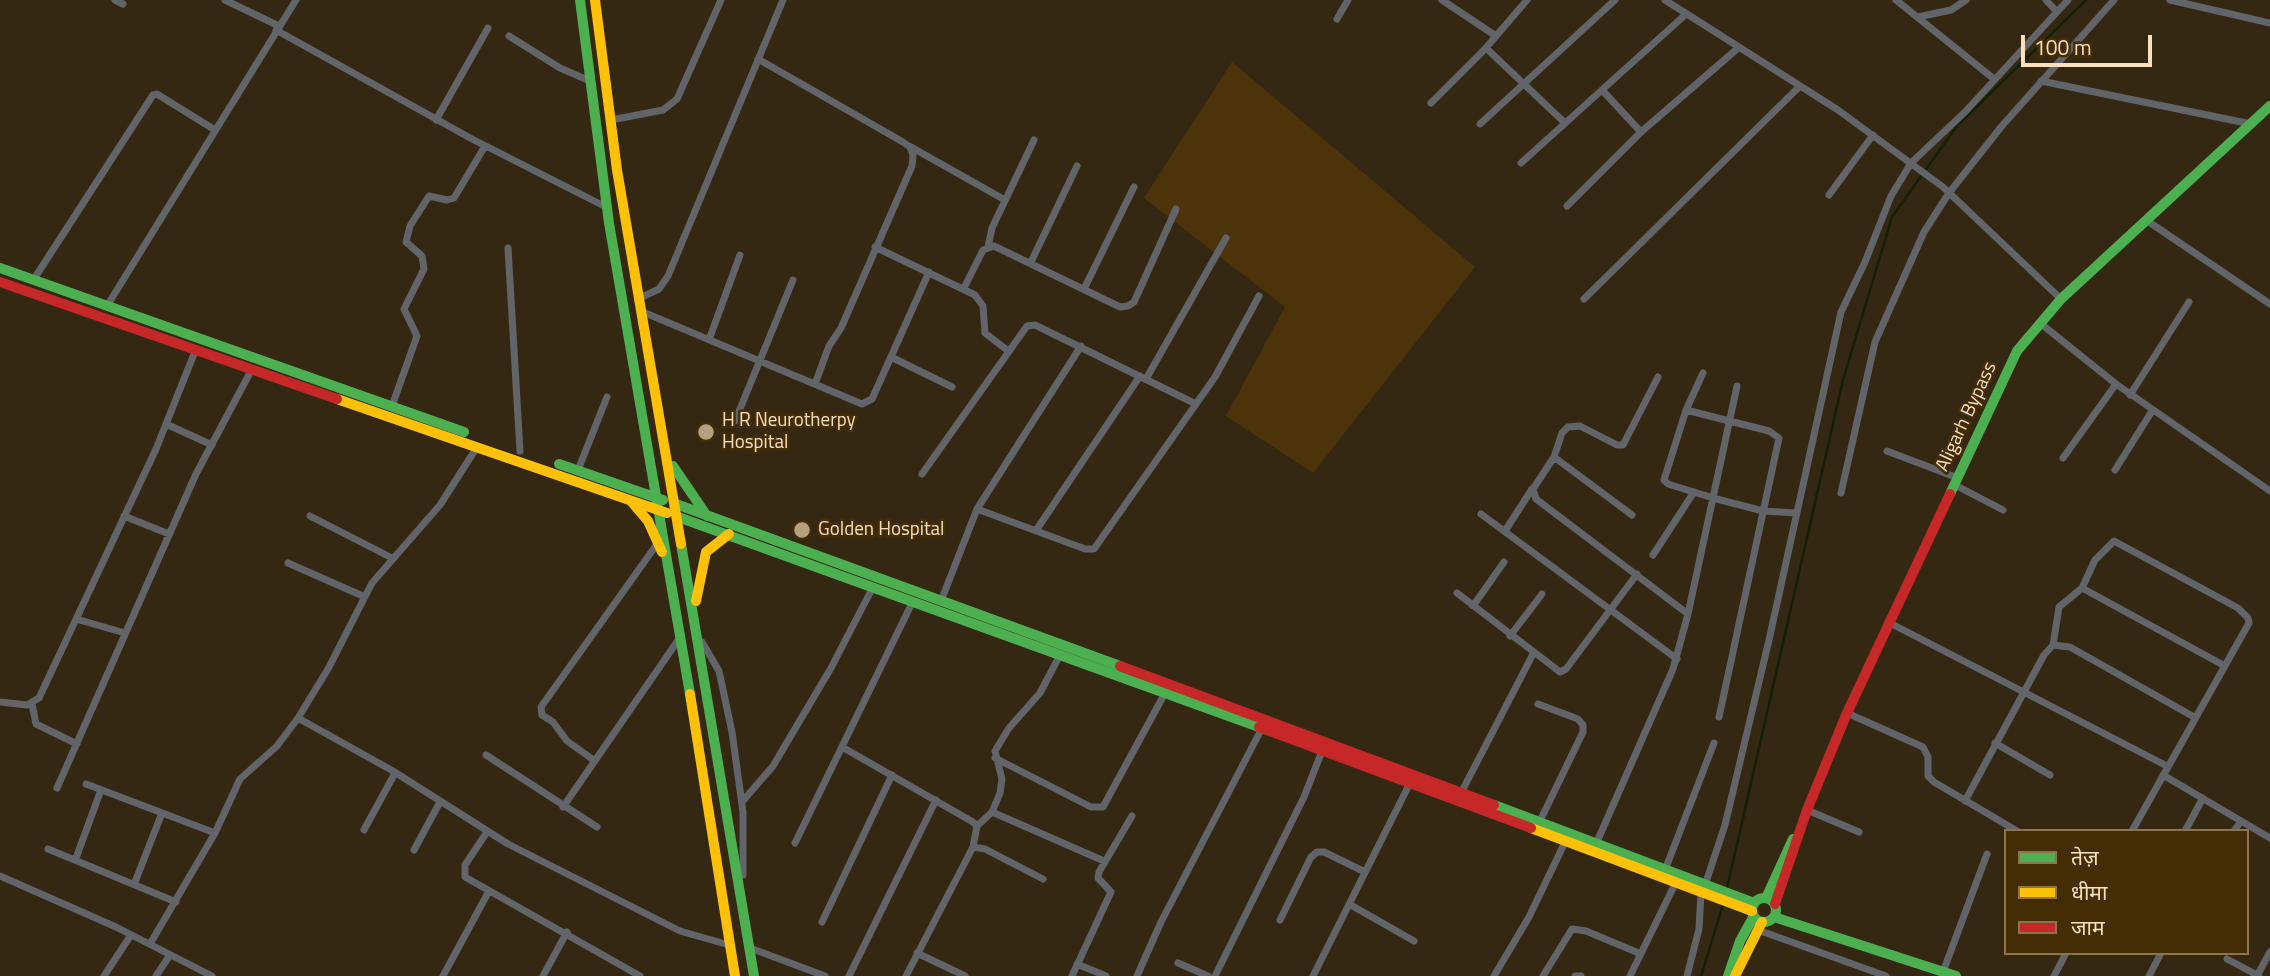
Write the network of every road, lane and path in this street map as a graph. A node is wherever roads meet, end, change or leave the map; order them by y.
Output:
1 (114, 0) edge
2 (225, 0) edge
3 (296, 0) edge
4 (580, 0) edge
5 (595, 0) edge
6 (721, 0) edge
7 (783, 0) edge
8 (1348, 0) edge
9 (1442, 0) edge
10 (1527, 0) edge
11 (1615, 0) edge
12 (1665, 0) edge
13 (1896, 0) edge
14 (1966, 0) edge
15 (2046, 0) edge
16 (2067, 0) edge
17 (2114, 0) edge
18 (2170, 0) edge
19 (123, 4) dead end
20 (2057, 12) junction
21 (1685, 15) junction
22 (1917, 17) junction
23 (1337, 19) dead end
24 (2270, 23) edge
25 (278, 28) junction
26 (488, 28) dead end
27 (509, 36) dead end
28 (1496, 36) junction
29 (1486, 48) junction
30 (1737, 49) junction
31 (758, 59) junction
32 (1994, 79) junction
33 (590, 81) junction
34 (2041, 81) junction
35 (1524, 83) junction
36 (1799, 87) junction
37 (1602, 90) junction
38 (1432, 103) dead end
39 (2270, 106) edge
40 (436, 120) junction
41 (611, 120) junction
42 (1565, 123) junction
43 (1480, 124) dead end
44 (2251, 124) junction
45 (215, 130) junction
46 (1641, 132) junction
47 (1873, 135) junction
48 (1034, 140) dead end
49 (485, 146) junction
50 (910, 147) junction
51 (1521, 163) dead end
52 (1077, 166) dead end
53 (1914, 166) junction
54 (1134, 187) dead end
55 (1946, 190) junction
56 (1829, 195) dead end
57 (1005, 200) junction
58 (1567, 206) dead end
59 (607, 207) junction
60 (1176, 209) dead end
61 (2146, 220) junction
62 (1226, 238) dead end
63 (875, 247) junction
64 (988, 247) junction
65 (508, 248) dead end
66 (740, 255) dead end
67 (1031, 262) junction
68 (0, 268) edge
69 (929, 272) junction
70 (34, 279) junction
71 (793, 280) dead end
72 (0, 282) edge
73 (964, 288) junction
74 (1084, 289) junction
75 (1259, 296) dead end
76 (640, 298) junction
77 (1584, 299) dead end
78 (2062, 299) junction
79 (2189, 302) dead end
80 (2270, 304) edge
81 (108, 305) junction
82 (642, 311) junction
83 (101, 317) junction
84 (2040, 323) junction
85 (710, 337) junction
86 (1081, 346) junction
87 (195, 349) junction
88 (1007, 350) junction
89 (891, 358) junction
90 (760, 359) junction
91 (252, 368) junction
92 (283, 373) junction
93 (1703, 373) dead end
94 (1143, 377) junction
95 (1658, 377) dead end
96 (815, 383) junction
97 (2116, 384) junction
98 (1737, 386) dead end
99 (952, 387) dead end
100 (2130, 395) junction
101 (607, 397) dead end
102 (1196, 404) junction
103 (391, 406) junction
104 (1686, 410) junction
105 (2152, 411) junction
106 (735, 421) dead end
107 (1730, 422) junction
108 (166, 424) junction
109 (212, 445) junction
110 (477, 447) junction
111 (520, 451) junction
112 (1887, 451) dead end
113 (667, 452) junction
114 (1554, 457) junction
115 (2063, 458) dead end
116 (650, 463) junction
117 (578, 470) junction
118 (2115, 470) dead end
119 (922, 474) dead end
120 (1957, 482) junction
121 (624, 486) junction
122 (1532, 489) junction
123 (2270, 491) edge
124 (1694, 492) junction
125 (1841, 493) dead end
126 (658, 498) junction
127 (1713, 498) junction
128 (629, 500) junction
129 (676, 504) junction
130 (977, 509) junction
131 (1763, 510) junction
132 (2003, 510) dead end
133 (661, 511) junction
134 (1796, 513) junction
135 (1481, 514) dead end
136 (1632, 515) dead end
137 (124, 516) junction
138 (310, 516) dead end
139 (707, 516) junction
140 (678, 517) junction
141 (1037, 529) junction
142 (1505, 531) junction
143 (169, 534) junction
144 (729, 534) junction
145 (658, 543) junction
146 (1653, 555) dead end
147 (392, 558) junction
148 (288, 562) dead end
149 (1504, 562) dead end
150 (671, 573) junction
151 (1637, 574) junction
152 (873, 587) junction
153 (2082, 588) junction
154 (1457, 593) dead end
155 (1542, 594) dead end
156 (365, 597) junction
157 (913, 601) junction
158 (941, 601) junction
159 (1473, 606) junction
160 (1609, 608) junction
161 (694, 614) junction
162 (1688, 614) junction
163 (76, 620) junction
164 (1888, 622) junction
165 (125, 634) junction
166 (681, 635) junction
167 (698, 636) junction
168 (1510, 636) junction
169 (2053, 645) junction
170 (1533, 654) junction
171 (1060, 655) junction
172 (1677, 659) junction
173 (2225, 666) junction
174 (2025, 692) junction
175 (1165, 693) junction
176 (0, 702) edge
177 (32, 704) junction
178 (1538, 704) dead end
179 (1847, 713) junction
180 (1719, 717) dead end
181 (298, 718) junction
182 (2194, 718) junction
183 (1262, 729) junction
184 (1714, 743) dead end
185 (1995, 743) junction
186 (77, 744) junction
187 (842, 747) junction
188 (1322, 751) junction
189 (486, 755) dead end
190 (995, 758) junction
191 (595, 761) junction
192 (2167, 766) junction
193 (394, 773) junction
194 (892, 775) junction
195 (2050, 775) dead end
196 (2163, 775) junction
197 (86, 783) dead end
198 (1409, 785) junction
199 (57, 788) dead end
200 (102, 790) junction
201 (1459, 798) junction
202 (2203, 798) junction
203 (936, 800) junction
204 (1965, 801) junction
205 (440, 802) junction
206 (742, 802) junction
207 (563, 807) junction
208 (992, 812) junction
209 (162, 813) junction
210 (1806, 814) junction
211 (1132, 816) dead end
212 (2241, 821) junction
213 (1539, 823) junction
214 (977, 826) junction
215 (597, 827) dead end
216 (2014, 829) edge
217 (2133, 829) edge
218 (2186, 829) edge
219 (2235, 829) edge
220 (364, 830) dead end
221 (487, 832) junction
222 (1859, 832) dead end
223 (215, 833) junction
224 (2270, 838) edge
225 (1566, 839) junction
226 (795, 842) dead end
227 (1595, 845) junction
228 (973, 847) junction
229 (48, 849) dead end
230 (414, 849) dead end
231 (1987, 854) dead end
232 (76, 858) junction
233 (1104, 861) junction
234 (1665, 870) junction
235 (1366, 872) junction
236 (0, 876) edge
237 (1043, 879) dead end
238 (135, 883) junction
239 (1675, 884) junction
240 (489, 891) junction
241 (1707, 891) junction
242 (176, 902) junction
243 (742, 903) junction
244 (1349, 904) junction
245 (1773, 907) junction
246 (1753, 913) junction
247 (1280, 920) dead end
248 (822, 922) dead end
249 (567, 932) junction
250 (131, 935) junction
251 (1414, 941) dead end
252 (150, 944) junction
253 (730, 945) junction
254 (749, 948) junction
255 (2270, 951) edge
256 (917, 953) junction
257 (1641, 954) junction
258 (170, 955) junction
259 (2065, 955) edge
260 (2160, 955) edge
261 (2227, 959) dead end
262 (1178, 963) dead end
263 (1077, 964) junction
264 (1943, 972) junction
265 (1197, 974) edge
266 (104, 976) edge
267 (156, 976) edge
268 (212, 976) edge
269 (443, 976) edge
270 (543, 976) edge
271 (640, 976) edge
272 (735, 976) edge
273 (754, 976) edge
274 (825, 976) edge
275 (849, 976) edge
276 (906, 976) edge
277 (965, 976) edge
278 (1072, 976) edge
279 (1106, 976) edge
280 (1137, 976) edge
281 (1208, 976) edge
282 (1215, 976) edge
283 (1313, 976) edge
284 (1494, 976) edge
285 (1543, 976) edge
286 (1575, 976) edge
287 (1581, 976) edge
288 (1630, 976) edge
289 (1687, 976) edge
290 (1728, 976) edge
291 (1735, 976) edge
292 (1886, 976) edge
293 (1956, 976) edge
294 (2054, 976) edge
295 (2149, 976) edge
296 (2258, 976) edge

1 - 19 street
2 - 25 street
3 - 25 street
4 - 33 main road
5 - 41 main road
6 - 41 street
7 - 31 street
8 - 23 street
9 - 28 street
10 - 28 street
11 - 35 street
12 - 21 street
13 - 22 street
14 - 22 street
15 - 20 street
16 - 20 street
17 - 34 street
18 - 24 street
20 - 32 street
21 - 30 street
21 - 37 street
22 - 32 street
25 - 40 street
25 - 45 street
26 - 40 street
27 - 33 street
28 - 29 street
29 - 35 street
29 - 38 street
30 - 36 street
30 - 46 street
31 - 50 street
31 - 76 street
32 - 53 street
33 - 59 main road
34 - 44 street
34 - 55 street
35 - 42 street
35 - 43 street
36 - 47 street
36 - 77 street
37 - 42 street
37 - 46 street
39 - 44 main road, Aligarh Bypass
40 - 49 street
41 - 76 main road
42 - 51 street
44 - 61 main road, Aligarh Bypass
45 - 70 street
45 - 81 street
46 - 58 street
47 - 53 street
47 - 56 street
48 - 57 street
49 - 59 street
49 - 103 street
50 - 57 street
50 - 63 street
52 - 67 street
53 - 55 street
53 - 134 street
54 - 74 street
55 - 78 street
55 - 125 street
57 - 64 street
59 - 116 main road
60 - 74 street
61 - 78 main road, Aligarh Bypass
61 - 80 street
62 - 94 street
63 - 69 street
63 - 96 street
64 - 67 street
64 - 73 street
65 - 111 street
66 - 85 street
67 - 74 street
68 - 70 main road
69 - 73 street
69 - 89 street
70 - 81 main road
71 - 90 street
72 - 83 main road
73 - 88 street
75 - 102 street
76 - 82 main road
78 - 84 main road, Aligarh Bypass
79 - 100 street
81 - 83 street
81 - 92 main road
82 - 85 street
82 - 113 main road
83 - 87 main road
84 - 97 street
84 - 120 main road, Aligarh Bypass
85 - 90 street
86 - 88 street
86 - 94 street
86 - 130 street
87 - 91 main road
87 - 108 street
88 - 119 street
89 - 96 street
89 - 99 street
90 - 96 street
90 - 106 street
91 - 92 main road
91 - 109 street
92 - 103 main road
92 - 110 main road
93 - 104 street
94 - 102 street
94 - 141 street
95 - 114 street
97 - 100 street
97 - 115 street
98 - 107 street
100 - 105 street
101 - 117 street
102 - 141 street
103 - 111 main road
104 - 107 street
104 - 124 street
105 - 118 street
105 - 123 street
107 - 127 street
107 - 131 street
108 - 109 street
108 - 137 street
109 - 143 street
110 - 128 main road
110 - 147 street
111 - 117 main road
112 - 120 street
113 - 129 main road
113 - 139 main road
114 - 122 street
114 - 136 street
116 - 121 main road
116 - 126 main road
117 - 121 main road
120 - 132 street
120 - 164 main road, Aligarh Bypass
121 - 126 main road
122 - 142 street
122 - 151 street
124 - 127 street
124 - 146 street
126 - 129 main road
126 - 133 main road
127 - 131 street
127 - 162 street
128 - 133 main road
128 - 145 main road
129 - 139 main road
129 - 140 main road
130 - 141 street
130 - 158 street
131 - 134 street
131 - 180 street
133 - 140 main road
133 - 150 main road
134 - 241 street
135 - 142 street
137 - 143 street
137 - 163 street
138 - 147 street
139 - 158 main road
140 - 144 main road
140 - 161 main road
142 - 160 street
143 - 165 street
144 - 152 main road
144 - 161 main road
145 - 150 main road
145 - 191 street
147 - 156 street
148 - 156 street
149 - 159 street
150 - 166 main road
151 - 160 street
151 - 162 street
152 - 157 main road
152 - 206 street
153 - 169 street
153 - 173 street
153 - 173 street
154 - 159 street
155 - 168 street
156 - 181 street
157 - 171 main road
157 - 187 street
158 - 201 main road
159 - 168 street
160 - 170 street
160 - 172 street
161 - 167 main road
162 - 172 street
163 - 165 street
163 - 177 street
164 - 174 street
164 - 179 main road, Aligarh Bypass
165 - 186 street
166 - 191 street
166 - 253 main road
167 - 206 street
167 - 243 main road
168 - 170 street
169 - 174 street
169 - 182 street
170 - 201 street
171 - 175 main road
171 - 190 street
172 - 227 street
173 - 182 street
174 - 185 street
174 - 192 street
175 - 183 main road
175 - 190 street
176 - 177 street
177 - 186 street
178 - 213 street
179 - 204 street
179 - 210 main road, Aligarh Bypass
181 - 193 street
181 - 223 street
182 - 192 street
183 - 188 main road
183 - 280 street
184 - 234 street
185 - 195 street
185 - 204 street
186 - 199 street
187 - 194 street
187 - 226 street
188 - 198 main road
188 - 282 street
189 - 207 street
190 - 208 street
191 - 207 street
192 - 196 street
193 - 205 street
193 - 220 street
194 - 203 street
194 - 248 street
196 - 202 street
196 - 217 street
197 - 200 street
198 - 201 main road
198 - 235 street
200 - 209 street
200 - 232 street
201 - 213 main road
201 - 225 main road
202 - 212 street
202 - 218 street
203 - 214 street
203 - 275 street
204 - 216 street
205 - 221 street
205 - 230 street
206 - 243 street
207 - 215 street
208 - 214 street
208 - 233 street
209 - 223 street
209 - 238 street
210 - 222 street
210 - 245 main road, Aligarh Bypass
211 - 233 street
212 - 219 street
212 - 224 street
213 - 225 main road
214 - 228 street
221 - 240 street
221 - 253 street
223 - 242 street
225 - 227 main road
225 - 239 main road
225 - 284 street
227 - 234 main road
228 - 237 street
228 - 256 street
229 - 232 street
231 - 264 street
232 - 238 street
233 - 263 street
234 - 241 main road
235 - 244 street
235 - 247 street
236 - 250 street
238 - 242 street
239 - 241 main road
239 - 257 street
240 - 249 street
240 - 269 street
241 - 246 main road
241 - 289 street
242 - 252 street
243 - 254 main road
244 - 251 street
244 - 283 street
245 - 246 main road
245 - 246 main road
245 - 264 main road
246 - 290 main road
246 - 291 main road
246 - 292 street
249 - 270 street
249 - 271 street
250 - 252 street
250 - 266 street
252 - 258 street
253 - 272 main road
254 - 273 main road
254 - 274 street
255 - 296 street
256 - 276 street
256 - 277 street
257 - 285 street
257 - 288 street
258 - 267 street
258 - 268 street
259 - 294 street
260 - 295 street
261 - 296 street
262 - 265 street
263 - 278 street
263 - 279 street
264 - 293 main road
265 - 281 street
286 - 287 street

